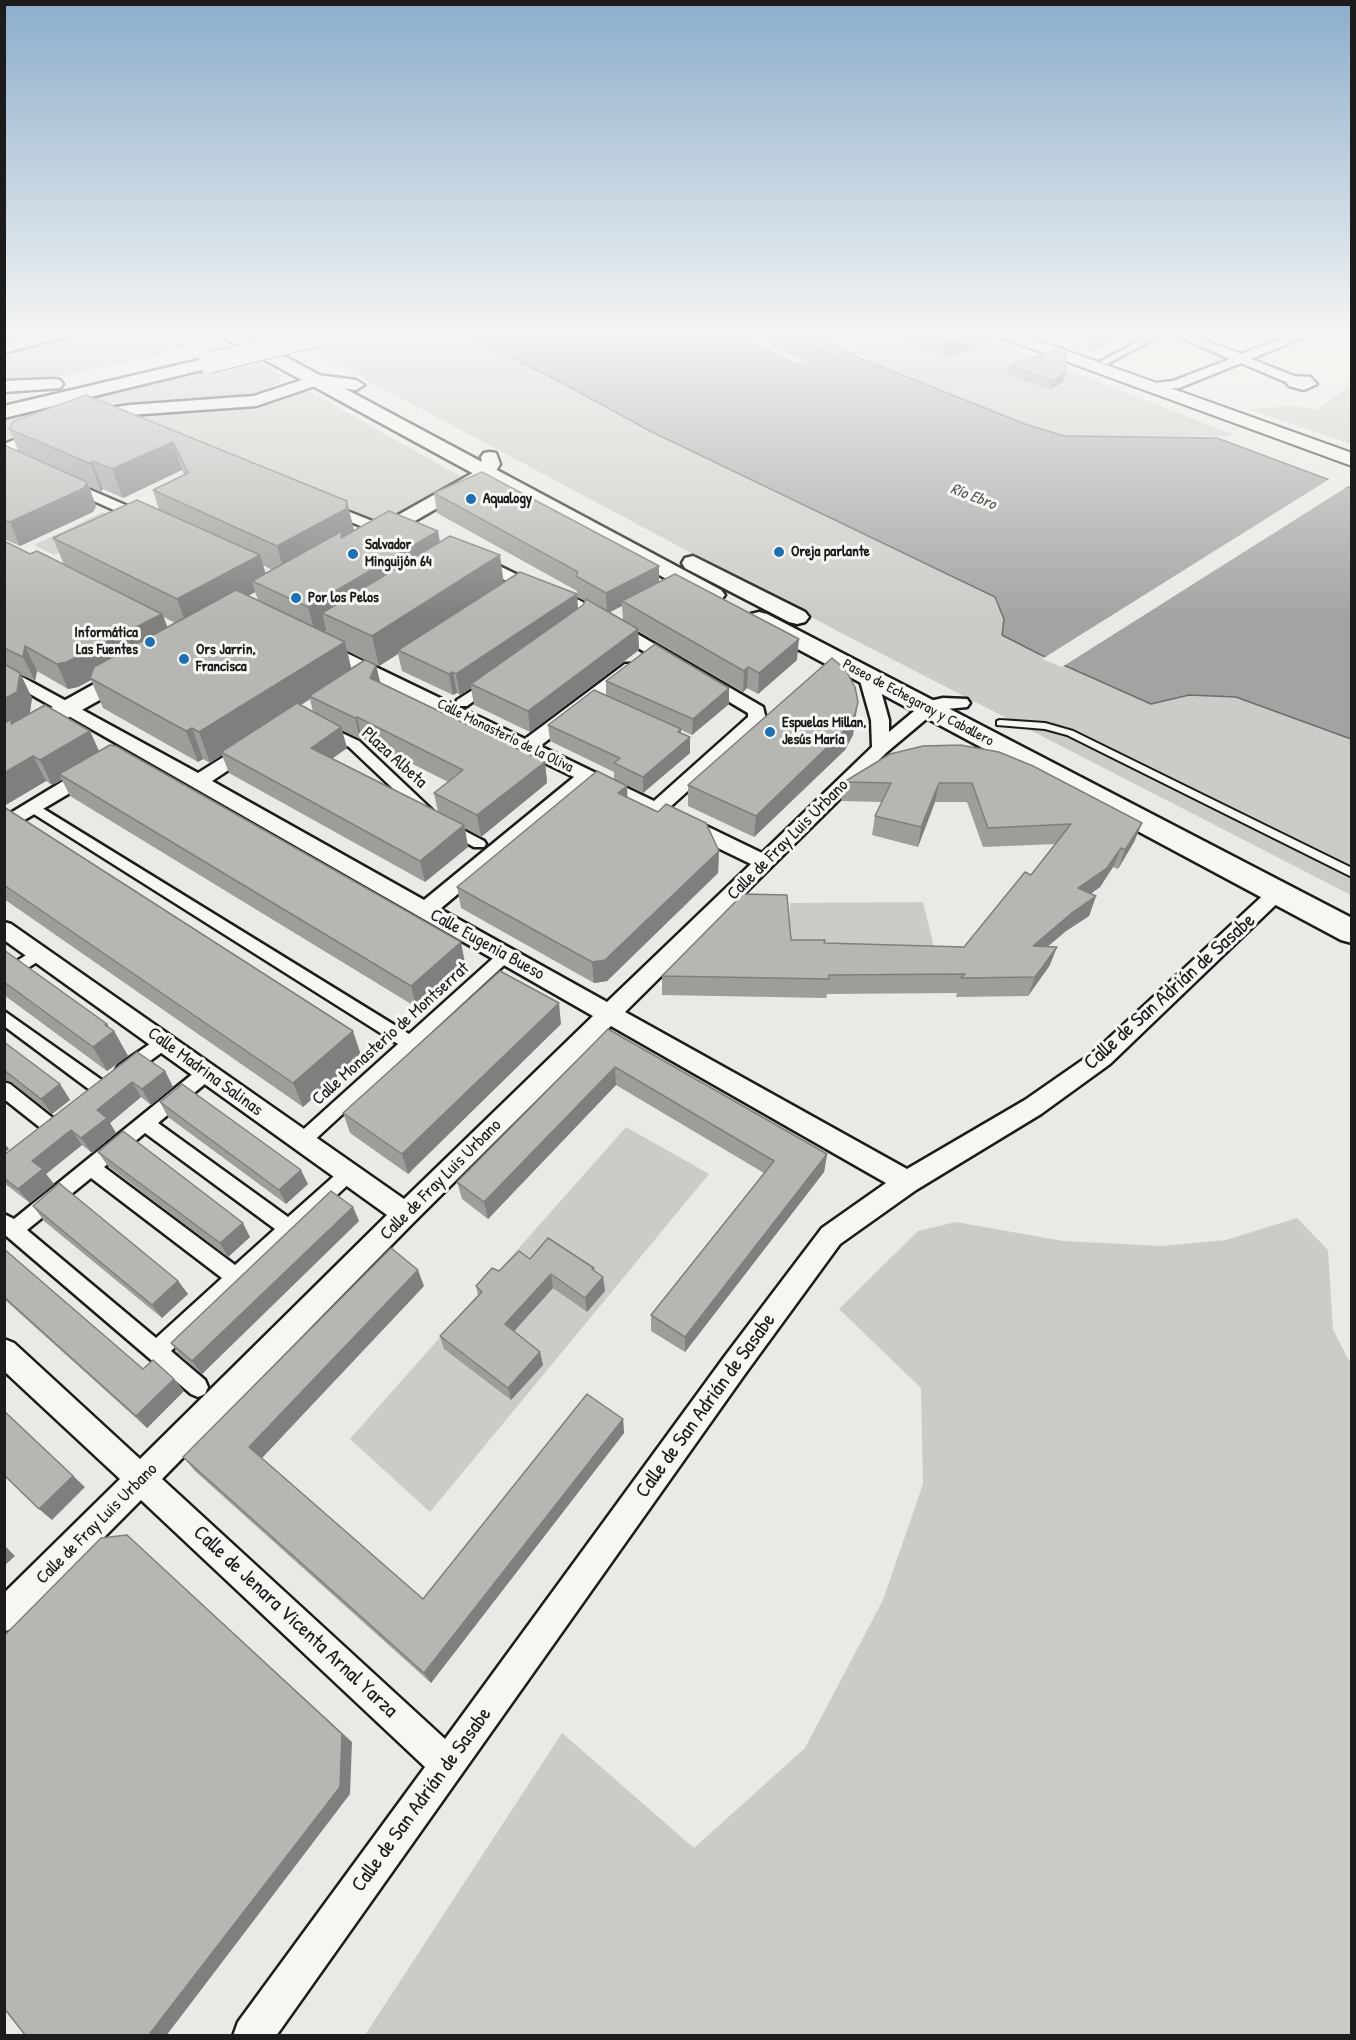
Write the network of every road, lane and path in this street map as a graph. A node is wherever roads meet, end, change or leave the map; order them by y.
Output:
1 (54, 428) edge
2 (415, 428) edge
3 (427, 428) edge
4 (1272, 428) edge
5 (4, 450) edge
6 (4, 456) edge
7 (1352, 460) edge
8 (19, 462) edge
9 (488, 464) junction
10 (51, 477) edge
11 (305, 497) edge
12 (129, 528) edge
13 (389, 528) junction
14 (415, 534) edge
15 (355, 547) edge
16 (463, 553) edge
17 (314, 641) edge
18 (654, 650) junction
19 (151, 662) edge
20 (4, 672) edge
21 (381, 672) junction
22 (501, 675) edge
23 (868, 677) junction
24 (352, 683) edge
25 (462, 703) dead end
26 (961, 703) junction
27 (68, 708) junction
28 (928, 709) junction
29 (312, 722) edge
30 (1000, 723) junction
31 (264, 739) edge
32 (4, 744) edge
33 (135, 746) junction
34 (527, 747) junction
35 (881, 748) junction
36 (587, 776) junction
37 (198, 782) junction
38 (34, 808) junction
39 (656, 809) junction
40 (4, 826) edge
41 (479, 844) dead end
42 (766, 862) junction
43 (1352, 873) edge
44 (1278, 893) junction
45 (1352, 906) edge
46 (425, 910) junction
47 (5, 929) edge
48 (1352, 932) edge
49 (39, 953) junction
50 (506, 956) junction
51 (4, 977) edge
52 (609, 1014) junction
53 (4, 1017) edge
54 (163, 1042) junction
55 (410, 1043) junction
56 (206, 1072) junction
57 (100, 1088) junction
58 (4, 1089) edge
59 (84, 1101) edge
60 (68, 1114) edge
61 (145, 1123) junction
62 (53, 1128) junction
63 (37, 1141) edge
64 (302, 1141) junction
65 (91, 1167) junction
66 (348, 1174) junction
67 (907, 1182) junction
68 (405, 1214) junction
69 (9, 1226) edge
70 (289, 1229) junction
71 (236, 1277) junction
72 (156, 1351) junction
73 (4, 1352) edge
74 (198, 1388) dead end
75 (141, 1479) junction
76 (4, 1616) edge
77 (448, 1764) junction
78 (252, 2036) edge

1 - 5 street
2 - 9 main road, Paseo de Echegaray y Caballero
3 - 9 main road, Paseo de Echegaray y Caballero
4 - 7 main road
6 - 8 street
9 - 13 street
9 - 23 main road, Paseo de Echegaray y Caballero
9 - 26 main road, Paseo de Echegaray y Caballero
10 - 12 street
11 - 13 street
13 - 14 street
13 - 15 street
16 - 18 street
17 - 21 street, Calle Monasterio de la Oliva
18 - 34 street
18 - 39 street
19 - 27 street
20 - 27 street, Calle Eugenia Bueso
21 - 24 street
21 - 34 street, Calle Monasterio de la Oliva
22 - 25 street
23 - 28 main road, Paseo de Echegaray y Caballero
23 - 35 street
26 - 28 street, Calle de Fray Luis Urbano
26 - 30 main road, Paseo de Echegaray y Caballero
27 - 32 street
27 - 33 street, Calle Eugenia Bueso
28 - 35 street, Calle de Fray Luis Urbano
28 - 44 main road, Paseo de Echegaray y Caballero
29 - 41 street, Plaza Albeta
30 - 43 lane
30 - 45 main road, Paseo de Echegaray y Caballero
31 - 37 street
33 - 37 street, Calle Eugenia Bueso
33 - 38 street
34 - 36 street, Calle Monasterio de la Oliva
35 - 42 street, Calle de Fray Luis Urbano
36 - 39 street, Calle Monasterio de la Oliva
36 - 46 street
37 - 46 street, Calle Eugenia Bueso
38 - 40 street
38 - 55 street
39 - 42 street, Calle Monasterio de la Oliva
42 - 52 street, Calle de Fray Luis Urbano
44 - 48 main road, Paseo de Echegaray y Caballero
44 - 67 street, Calle de San Adrián de Sasabe
46 - 50 street, Calle Eugenia Bueso
47 - 49 street, Calle Madrina Salinas
49 - 51 street
49 - 54 street, Calle Madrina Salinas
50 - 52 street, Calle Eugenia Bueso
50 - 55 street, Calle Monasterio de Montserrat
52 - 67 street, Calle Eugenia Bueso
52 - 68 street, Calle de Fray Luis Urbano
53 - 57 street
54 - 56 street, Calle Madrina Salinas
54 - 57 street
55 - 64 street, Calle Monasterio de Montserrat
56 - 61 street
56 - 64 street, Calle Madrina Salinas
57 - 59 street
58 - 62 street
60 - 62 street
61 - 65 street
61 - 70 street
62 - 63 street
64 - 66 street, Calle Madrina Salinas
65 - 69 street
65 - 71 street
66 - 68 street, Calle Madrina Salinas
66 - 70 street
67 - 77 street, Calle de San Adrián de Sasabe
68 - 75 street, Calle de Fray Luis Urbano
69 - 72 street
70 - 71 street
71 - 72 street
72 - 74 street
73 - 75 street, Calle de Jenara Vicenta Arnal Yarza
75 - 76 street, Calle de Fray Luis Urbano
75 - 77 street, Calle de Jenara Vicenta Arnal Yarza
77 - 78 street, Calle de San Adrián de Sasabe

